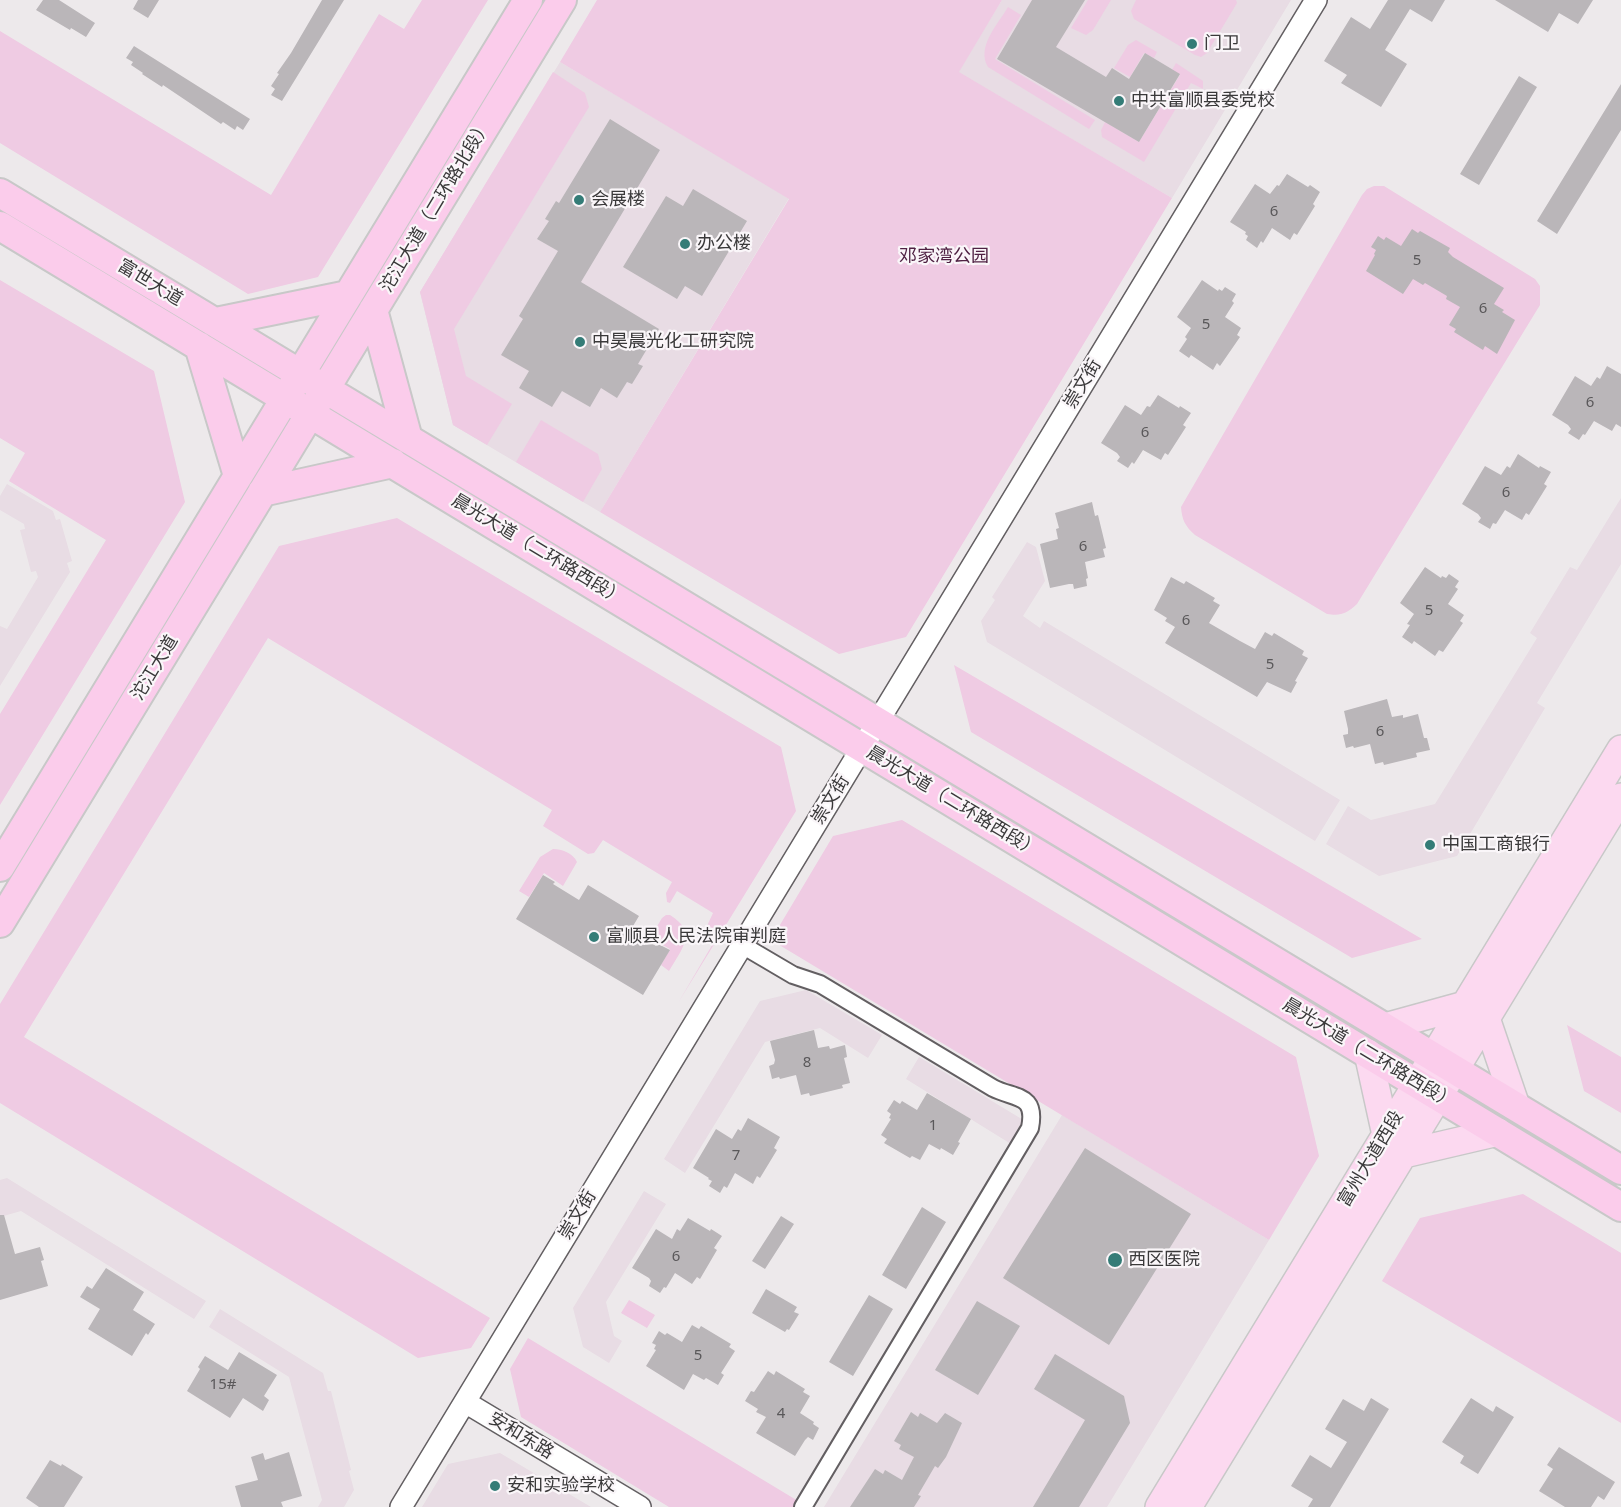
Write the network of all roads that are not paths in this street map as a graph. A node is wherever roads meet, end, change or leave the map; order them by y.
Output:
1 (528, 0) edge
2 (562, 0) edge
3 (1316, 0) edge
4 (0, 192) edge
5 (0, 226) edge
6 (348, 295) junction
7 (373, 310) junction
8 (216, 322) junction
9 (199, 346) junction
10 (300, 374) junction
11 (325, 388) junction
12 (286, 398) junction
13 (310, 413) junction
14 (408, 439) junction
15 (393, 463) junction
16 (238, 476) junction
17 (262, 492) junction
18 (879, 722) junction
19 (863, 748) junction
20 (1621, 749) edge
21 (1621, 797) edge
22 (0, 867) edge
23 (0, 923) edge
24 (742, 945) junction
25 (1476, 1011) junction
26 (1385, 1027) junction
27 (1368, 1053) junction
28 (1444, 1063) junction
29 (1428, 1090) junction
30 (1516, 1106) junction
31 (1498, 1132) junction
32 (1395, 1144) junction
33 (1621, 1170) edge
34 (1621, 1207) edge
35 (465, 1402) junction
36 (401, 1507) edge
37 (640, 1507) edge
38 (803, 1507) edge
39 (1159, 1507) edge
40 (1188, 1507) edge

1 - 6 highway, 沱江大道（二环路北段）
2 - 7 highway, 沱江大道（二环路北段）
3 - 18 street, 崇文街
4 - 8 highway, 富世大道
5 - 9 highway, 富世大道
6 - 8 highway
6 - 10 highway, 沱江大道（二环路北段）
7 - 11 highway, 沱江大道（二环路北段）
7 - 14 highway
8 - 10 highway, 富世大道
9 - 12 highway, 富世大道
9 - 16 highway
10 - 11 highway, 晨光大道（二环路西段）
10 - 12 highway, 沱江大道（二环路北段）
11 - 13 highway, 沱江大道（二环路北段）
11 - 14 highway, 晨光大道（二环路西段）
12 - 13 highway, 晨光大道（二环路西段）
12 - 16 highway, 沱江大道
13 - 15 highway, 晨光大道（二环路西段）
13 - 17 highway, 沱江大道
14 - 18 highway, 晨光大道（二环路西段）
15 - 17 highway
15 - 19 highway, 晨光大道（二环路西段）
16 - 22 highway, 沱江大道
17 - 23 highway, 沱江大道
18 - 19 street, 崇文街
18 - 26 highway, 晨光大道（二环路西段）
19 - 24 street, 崇文街
19 - 27 highway, 晨光大道（二环路西段）
20 - 25 main road, 富州大道西段
21 - 25 main road, 富州大道西段
24 - 35 street, 崇文街
24 - 38 street
25 - 26 main road
25 - 28 main road, 富州大道西段
25 - 30 main road
26 - 28 highway, 晨光大道（二环路西段）
27 - 29 highway, 晨光大道（二环路西段）
27 - 32 main road
28 - 29 main road, 富州大道西段
28 - 30 highway, 晨光大道（二环路西段）
29 - 31 highway, 晨光大道（二环路西段）
29 - 32 main road, 富州大道西段
30 - 33 highway, 晨光大道（二环路西段）
31 - 32 main road
31 - 34 highway, 晨光大道（二环路西段）
32 - 39 main road, 富州大道西段
32 - 40 main road, 富州大道西段
35 - 36 street, 崇文街
35 - 37 street, 安和东路

